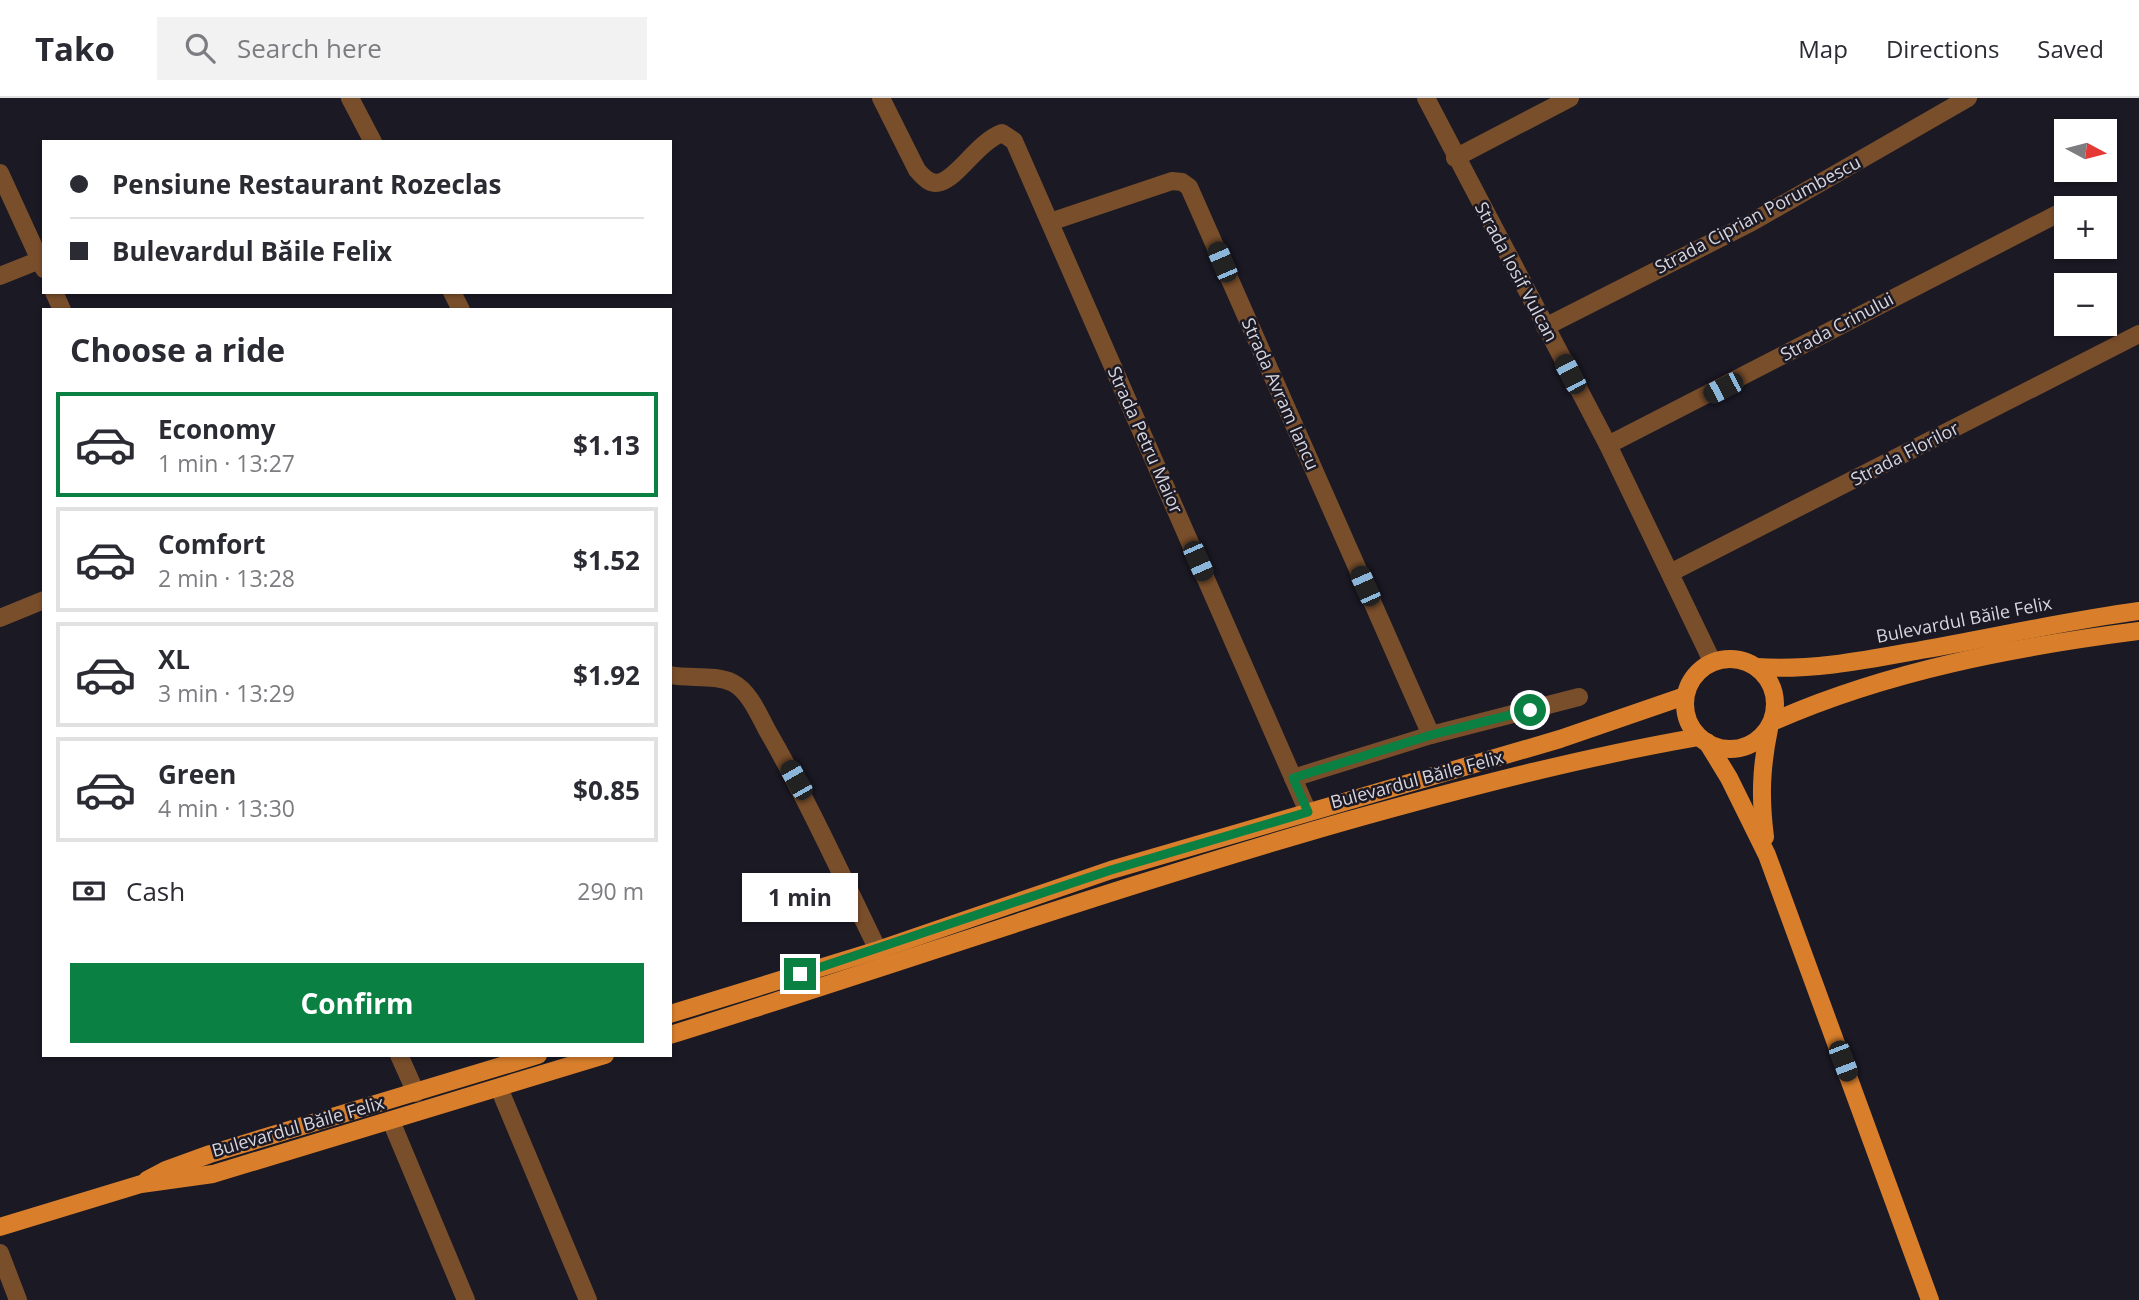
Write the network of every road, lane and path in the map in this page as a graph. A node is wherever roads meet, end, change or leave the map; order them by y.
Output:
1 (350, 98) edge
2 (881, 98) edge
3 (1426, 98) edge
4 (1570, 98) edge
5 (1968, 98) edge
6 (372, 140) edge
7 (1455, 158) junction
8 (0, 173) edge
9 (2054, 216) edge
10 (1050, 222) junction
11 (42, 264) edge
12 (0, 276) edge
13 (1545, 327) junction
14 (2139, 334) edge
15 (1608, 445) junction
16 (1670, 573) junction
17 (42, 601) edge
18 (2139, 611) edge
19 (0, 618) edge
20 (2139, 631) edge
21 (1712, 662) junction
22 (1756, 667) junction
23 (672, 675) edge
24 (1685, 696) junction
25 (1579, 697) dead end
26 (1770, 724) junction
27 (1431, 735) junction
28 (1703, 740) junction
29 (1293, 778) junction
30 (1308, 812) junction
31 (1767, 855) junction
32 (878, 950) junction
33 (672, 1013) edge
34 (672, 1034) edge
35 (400, 1057) edge
36 (532, 1057) edge
37 (599, 1057) edge
38 (499, 1088) junction
39 (416, 1093) junction
40 (391, 1121) junction
41 (141, 1184) junction
42 (0, 1227) edge
43 (0, 1253) edge
44 (18, 1300) edge
45 (466, 1300) edge
46 (588, 1300) edge
47 (1930, 1300) edge

1 - 6 street
2 - 10 street, Strada Petru Maior
3 - 7 street, Strada Iosif Vulcan
4 - 7 street
5 - 13 street, Strada Ciprian Porumbescu
7 - 13 street, Strada Iosif Vulcan
8 - 11 street
9 - 15 street, Strada Crinului
10 - 27 street, Strada Avram Iancu
10 - 29 street, Strada Petru Maior
11 - 12 street
13 - 15 street, Strada Iosif Vulcan
14 - 16 street, Strada Florilor
15 - 16 street, Strada Iosif Vulcan
16 - 21 street, Strada Iosif Vulcan
17 - 19 street
18 - 22 main road, Bulevardul Băile Felix
20 - 26 main road
21 - 22 main road
21 - 24 main road
22 - 26 main road
23 - 32 street
24 - 28 main road
24 - 30 main road, Bulevardul Băile Felix
25 - 27 street
26 - 28 main road
26 - 31 main road
27 - 29 street
28 - 31 main road
28 - 34 main road, Bulevardul Băile Felix
29 - 30 street, Strada Petru Maior
30 - 32 main road, Bulevardul Băile Felix
31 - 47 main road
32 - 33 main road, Bulevardul Băile Felix
35 - 39 street
36 - 39 main road, Bulevardul Băile Felix
37 - 38 main road, Bulevardul Băile Felix
38 - 40 main road, Bulevardul Băile Felix
38 - 46 street
39 - 41 main road, Bulevardul Băile Felix
40 - 41 main road, Bulevardul Băile Felix
40 - 45 street
41 - 42 main road, Bulevardul Băile Felix
43 - 44 street

